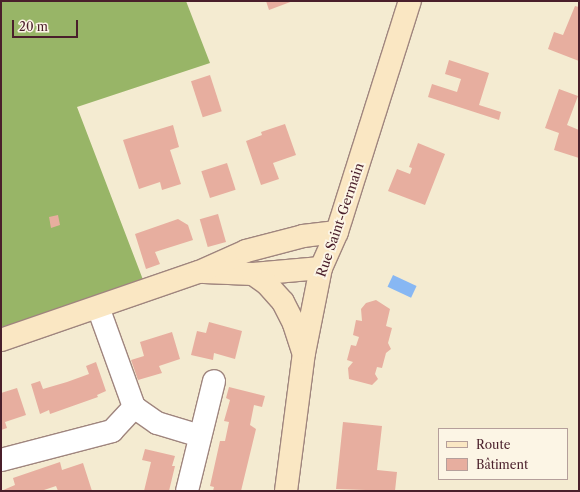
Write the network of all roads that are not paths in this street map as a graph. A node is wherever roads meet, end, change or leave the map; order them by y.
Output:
1 (410, 1) edge
2 (337, 232) junction
3 (321, 268) junction
4 (199, 272) junction
5 (253, 274) junction
6 (98, 307) junction
7 (1, 340) edge
8 (304, 353) junction
9 (214, 381) dead end
10 (134, 407) junction
11 (200, 436) junction
12 (1, 460) edge
13 (187, 491) edge
14 (286, 491) edge

1 - 2 street, Rue Saint-Germain
2 - 3 street, Rue Saint-Germain
2 - 4 street
3 - 5 street
3 - 8 street, Rue Saint-Germain
4 - 5 street
4 - 6 street
5 - 8 street
6 - 7 street
6 - 10 street
8 - 14 street, Rue Saint-Germain
9 - 11 street
10 - 11 street
10 - 12 street
11 - 13 street

